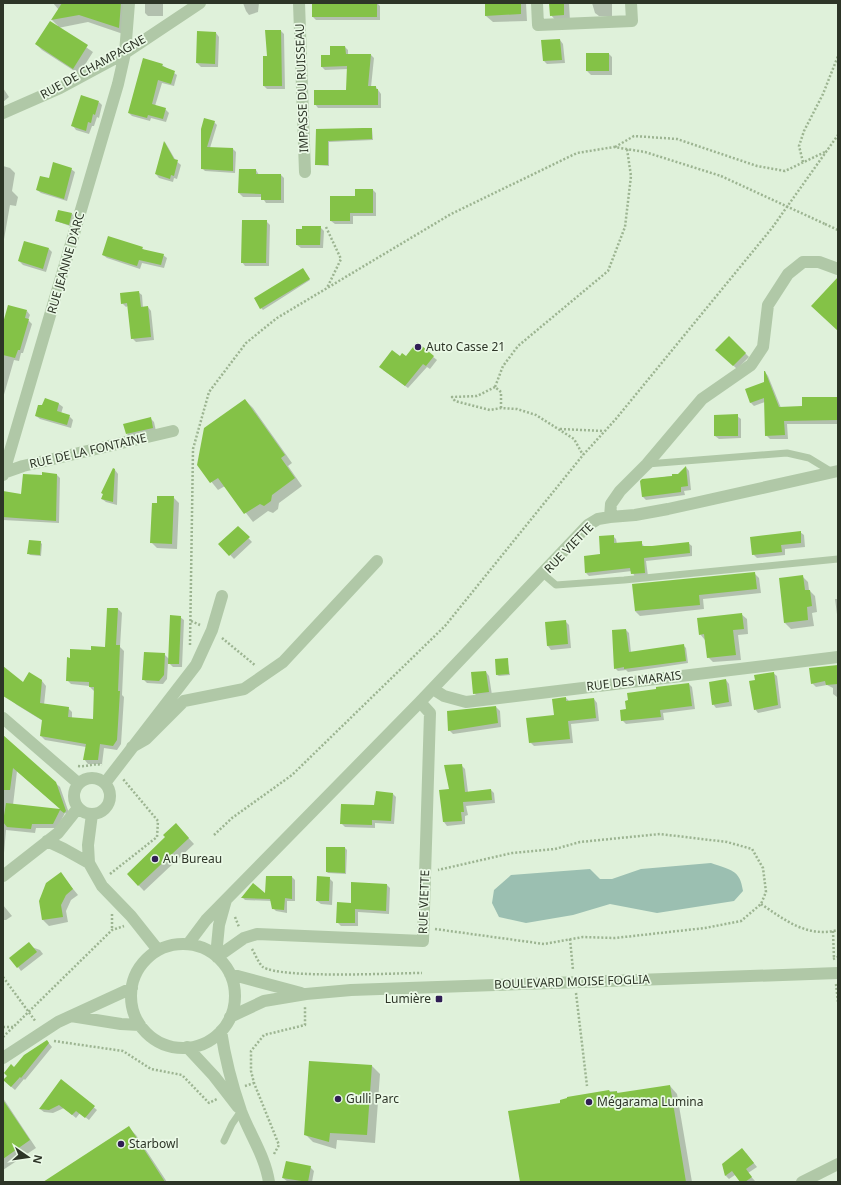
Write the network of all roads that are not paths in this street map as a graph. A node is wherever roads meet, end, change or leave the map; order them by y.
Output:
1 (129, 3) edge
2 (200, 3) edge
3 (299, 3) edge
4 (537, 3) edge
5 (630, 3) edge
6 (125, 52) junction
7 (3, 113) edge
8 (305, 172) dead end
9 (838, 269) edge
10 (173, 431) dead end
11 (647, 464) junction
12 (835, 472) edge
13 (3, 474) edge
14 (610, 517) junction
15 (838, 559) edge
16 (377, 561) dead end
17 (543, 574) junction
18 (222, 596) dead end
19 (838, 657) edge
20 (433, 689) junction
21 (420, 702) junction
22 (3, 718) edge
23 (132, 747) junction
24 (105, 783) junction
25 (78, 784) junction
26 (78, 808) junction
27 (92, 814) junction
28 (47, 841) junction
29 (89, 863) junction
30 (3, 876) edge
31 (226, 899) junction
32 (188, 944) junction
33 (158, 950) junction
34 (217, 956) junction
35 (836, 973) edge
36 (230, 974) junction
37 (132, 988) junction
38 (306, 994) junction
39 (71, 1016) junction
40 (230, 1017) junction
41 (140, 1026) junction
42 (221, 1031) junction
43 (187, 1047) junction
44 (3, 1058) edge
45 (232, 1091) junction
46 (241, 1111) junction
47 (224, 1141) dead end
48 (838, 1164) edge
49 (269, 1182) edge
50 (802, 1182) edge

1 - 6 street, RUE JEANNE D'ARC
2 - 6 street, RUE DE CHAMPAGNE
3 - 8 street, IMPASSE DU RUISSEAU
4 - 5 street
6 - 7 street, RUE DE CHAMPAGNE
6 - 13 street, RUE JEANNE D'ARC
9 - 11 street
10 - 13 street, RUE DE LA FONTAINE
11 - 12 lane
11 - 14 street
12 - 14 street, RUE VIETTE
14 - 17 street, RUE VIETTE
15 - 17 lane
16 - 23 street
17 - 20 street, RUE VIETTE
18 - 23 street
19 - 20 street, RUE DES MARAIS
20 - 21 street, RUE VIETTE
21 - 31 street, RUE VIETTE
21 - 34 street, RUE VIETTE
22 - 25 street
23 - 24 street
24 - 25 street
24 - 27 street
25 - 26 street
26 - 27 street
26 - 28 street
27 - 29 street
28 - 29 street
28 - 30 street
29 - 33 street
31 - 32 street, RUE VIETTE
31 - 34 street, RUE VIETTE
32 - 33 street
32 - 34 street
33 - 37 street
34 - 36 street
35 - 38 street, BOULEVARD MOISE FOGLIA
36 - 38 street, BOULEVARD MOISE FOGLIA
36 - 40 street
37 - 39 street
37 - 41 street
38 - 40 street, BOULEVARD MOISE FOGLIA
39 - 41 street
39 - 44 street
40 - 42 street
41 - 43 street
42 - 43 street
42 - 45 street
43 - 45 street
45 - 46 street
46 - 47 lane
46 - 49 street
48 - 50 street

